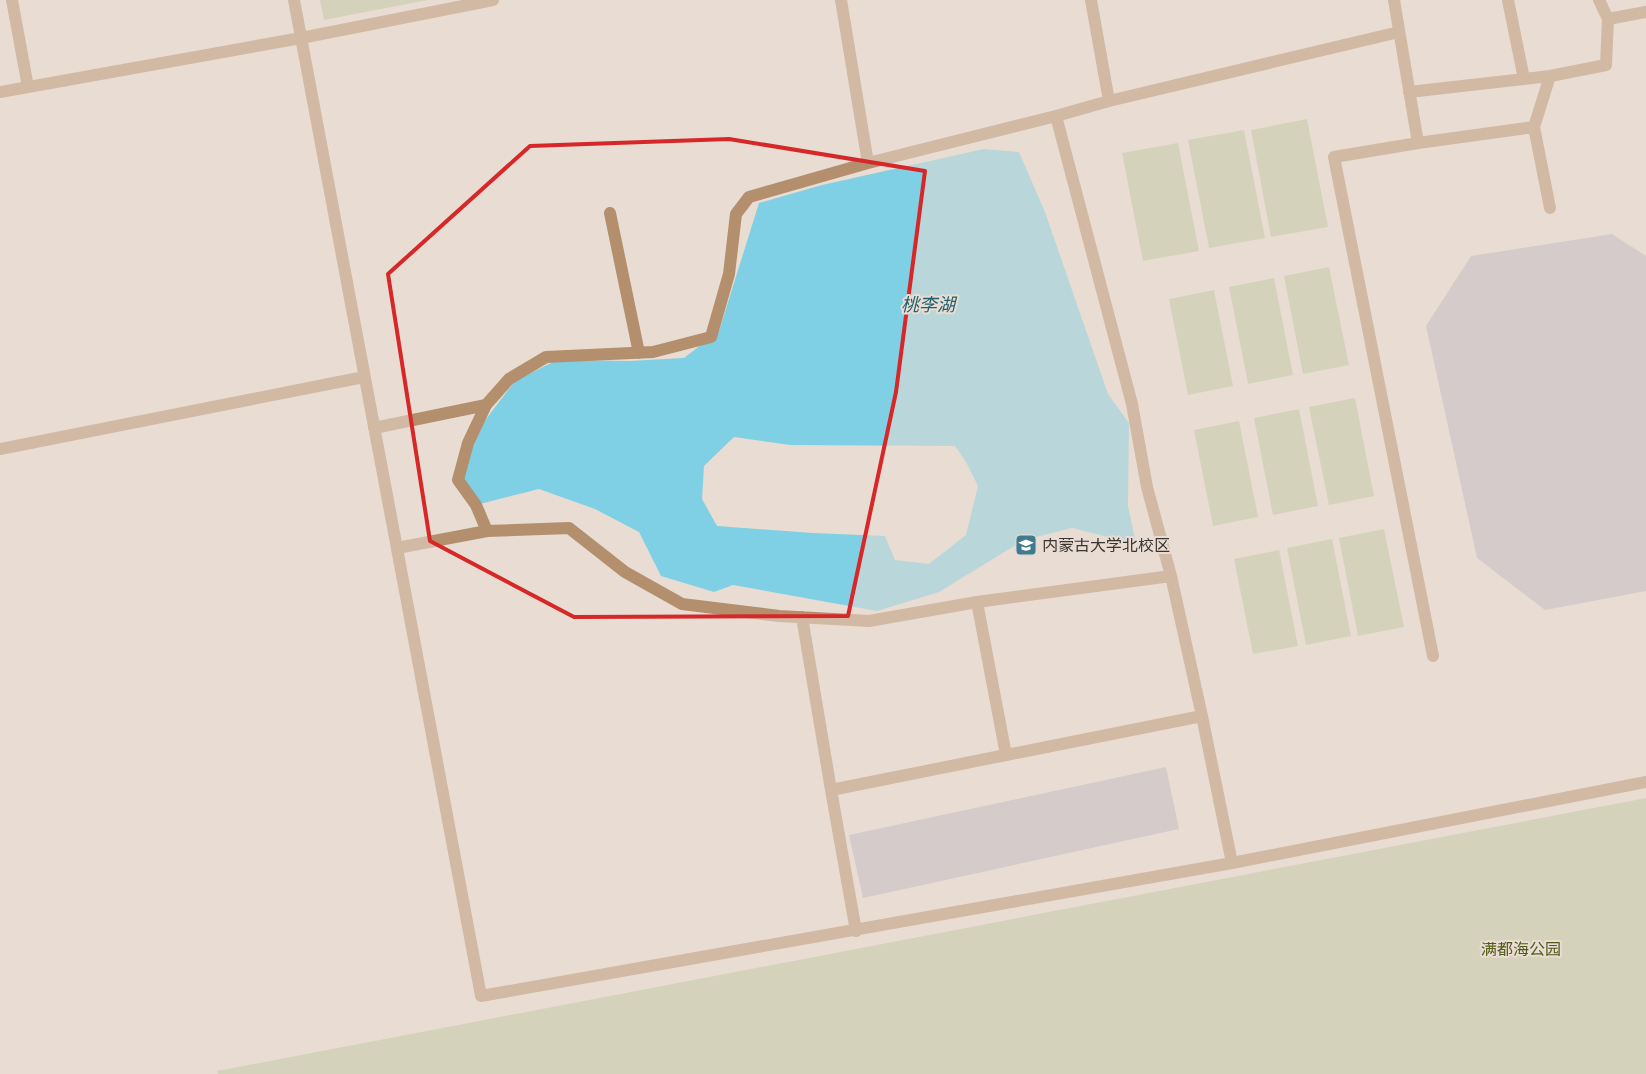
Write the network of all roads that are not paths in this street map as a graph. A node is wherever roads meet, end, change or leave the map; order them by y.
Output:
1 (12, 0) edge
2 (294, 0) edge
3 (493, 0) edge
4 (841, 0) edge
5 (1092, 0) edge
6 (1394, 0) edge
7 (1508, 0) edge
8 (1599, 0) edge
9 (1646, 12) edge
10 (1608, 19) junction
11 (1399, 32) junction
12 (301, 38) junction
13 (1550, 76) junction
14 (1524, 79) junction
15 (28, 87) junction
16 (0, 92) edge
17 (1409, 92) junction
18 (1109, 101) junction
19 (1056, 116) junction
20 (1534, 127) junction
21 (1418, 143) junction
22 (868, 163) junction
23 (1550, 208) dead end
24 (610, 213) dead end
25 (639, 353) junction
26 (364, 377) junction
27 (486, 404) junction
28 (374, 428) junction
29 (0, 449) edge
30 (487, 531) junction
31 (397, 548) junction
32 (1171, 576) junction
33 (976, 602) junction
34 (802, 617) junction
35 (1433, 656) dead end
36 (1202, 716) junction
37 (1006, 755) junction
38 (1646, 782) edge
39 (831, 790) junction
40 (1232, 863) junction
41 (856, 930) junction

1 - 15 lane
2 - 12 lane
3 - 12 lane
4 - 22 lane
5 - 18 lane
6 - 11 lane
7 - 14 lane
8 - 10 lane
9 - 10 lane
10 - 13 lane
11 - 17 lane
11 - 18 lane
12 - 15 lane
12 - 26 lane
13 - 14 lane
13 - 20 lane
14 - 17 lane
15 - 16 lane
17 - 21 lane
18 - 19 lane
19 - 22 lane
19 - 32 lane
20 - 21 lane
20 - 23 lane
21 - 35 lane
22 - 25 lane
24 - 25 lane
25 - 27 lane
26 - 28 lane
26 - 29 lane
27 - 28 lane
27 - 30 lane
28 - 31 lane
30 - 31 lane
30 - 34 lane
31 - 41 lane
32 - 33 lane
32 - 36 lane
33 - 34 lane
33 - 37 lane
34 - 39 lane
36 - 37 lane
36 - 40 lane
37 - 39 lane
38 - 40 lane
39 - 41 lane
40 - 41 lane

